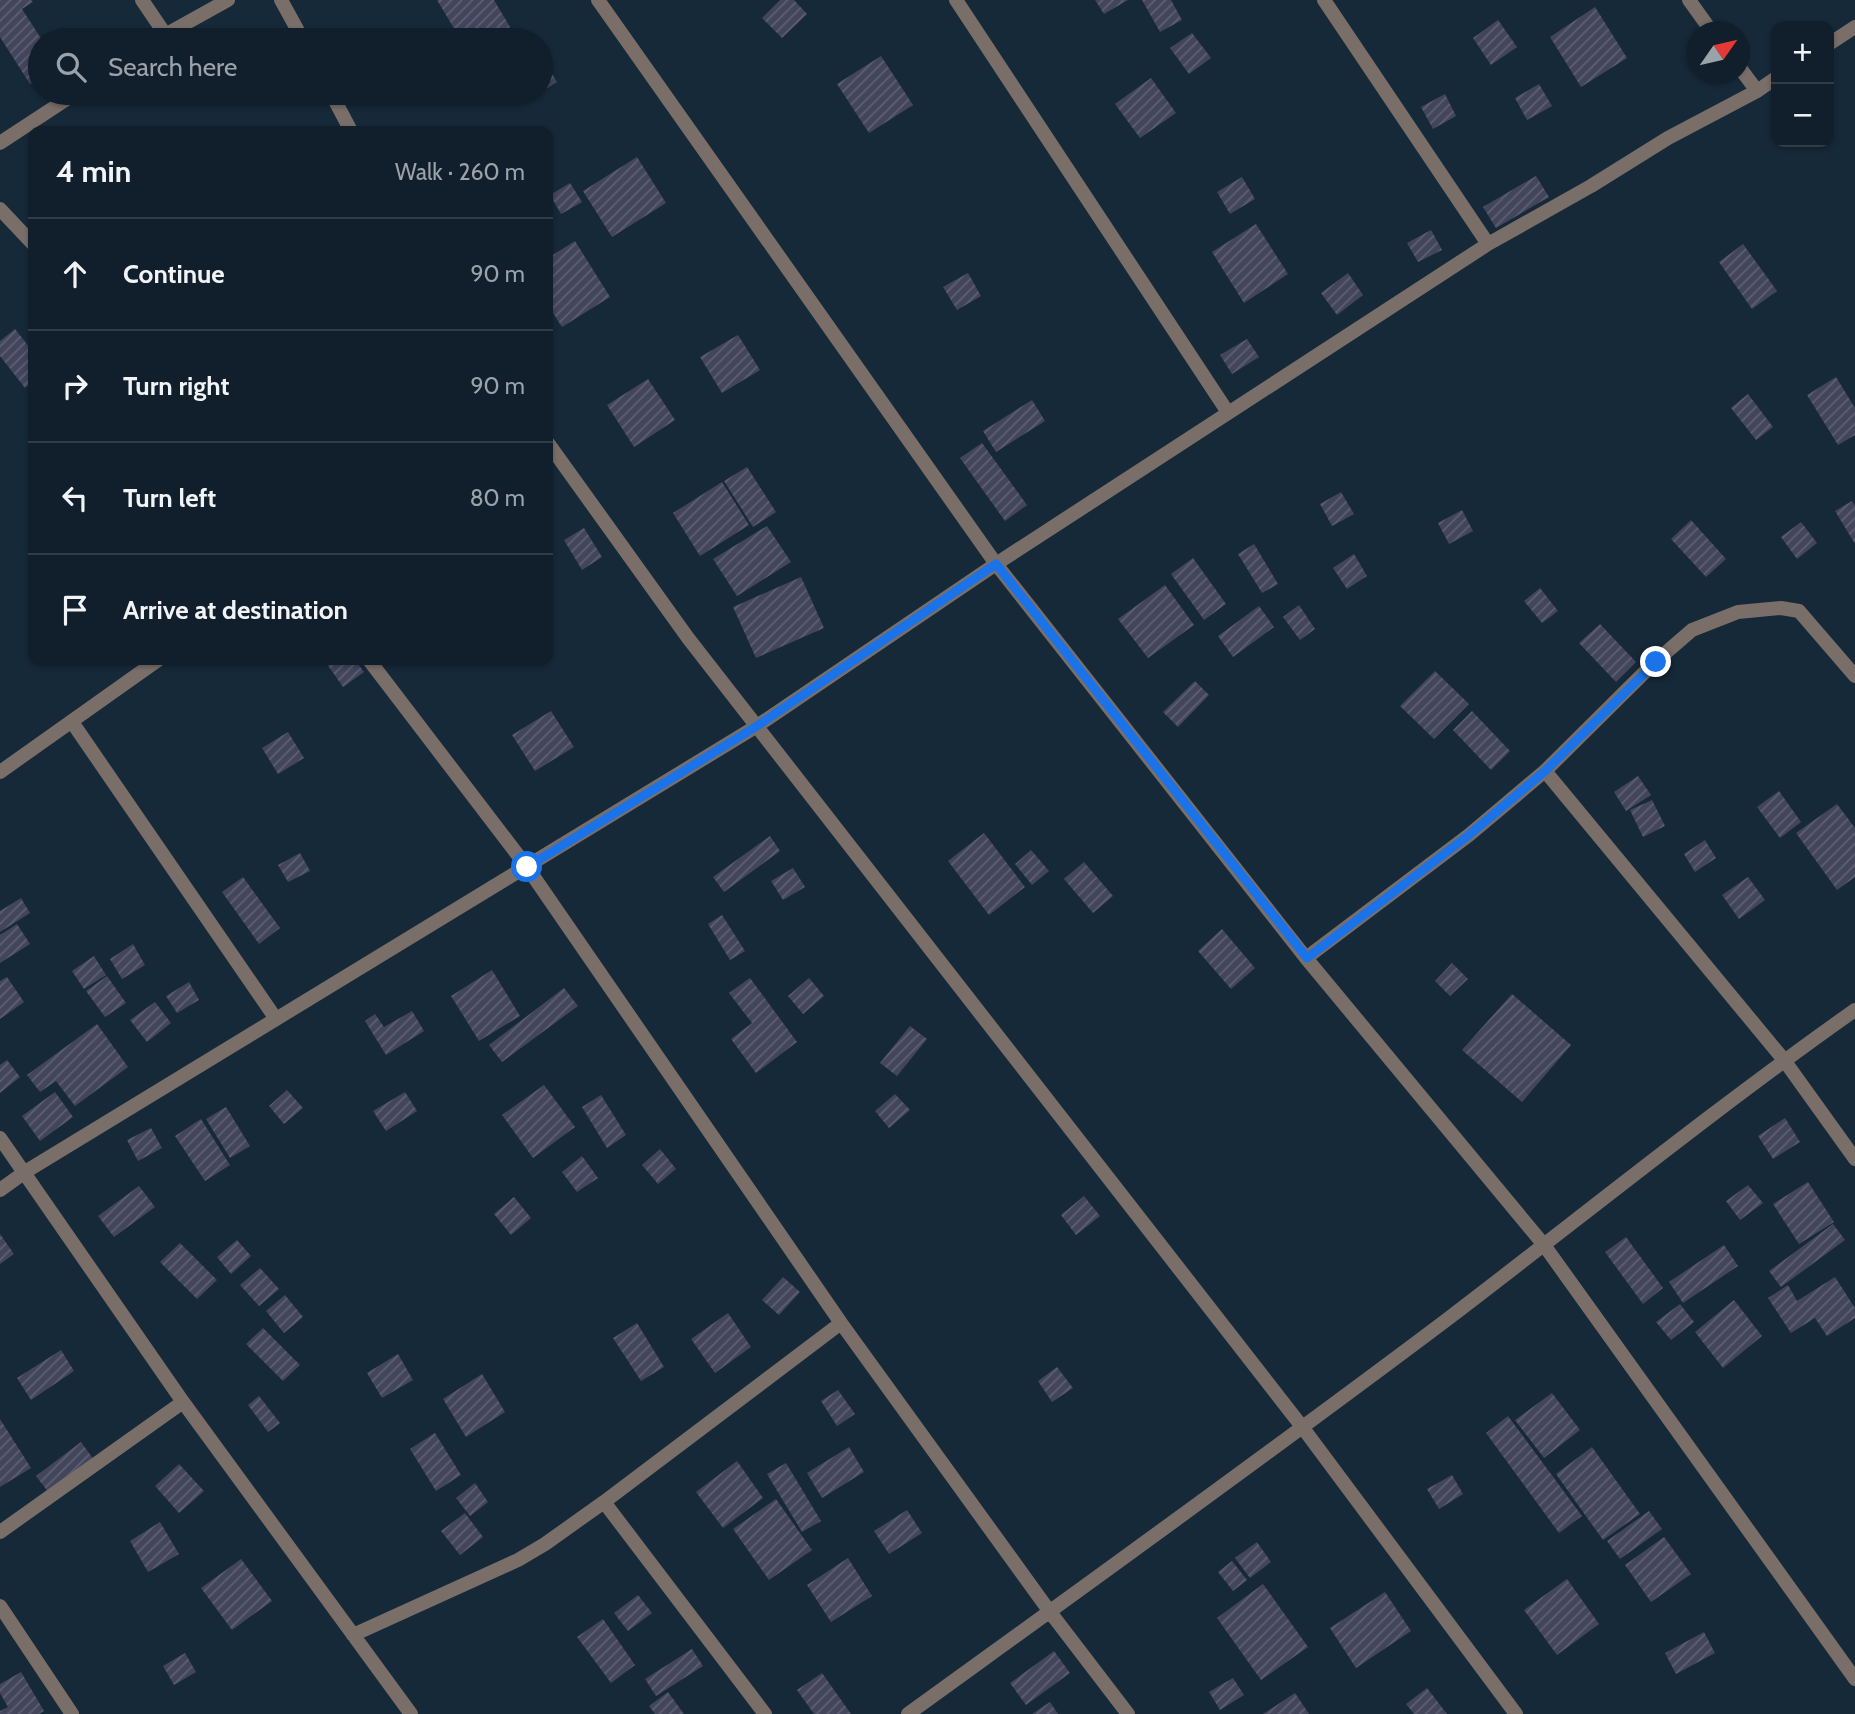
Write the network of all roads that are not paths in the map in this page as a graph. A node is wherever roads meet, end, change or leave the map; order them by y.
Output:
1 (142, 0) edge
2 (228, 0) edge
3 (281, 0) edge
4 (598, 0) edge
5 (956, 0) edge
6 (1324, 0) edge
7 (1689, 0) edge
8 (1704, 21) edge
9 (1855, 27) edge
10 (156, 28) edge
11 (177, 28) edge
12 (296, 28) edge
13 (1834, 41) edge
14 (1771, 81) edge
15 (1750, 82) edge
16 (1757, 91) junction
17 (58, 105) edge
18 (337, 105) edge
19 (348, 126) edge
20 (0, 143) edge
21 (0, 209) edge
22 (28, 239) edge
23 (1489, 244) junction
24 (1227, 411) junction
25 (553, 450) edge
26 (996, 564) junction
27 (151, 665) edge
28 (373, 665) edge
29 (1855, 676) edge
30 (72, 722) junction
31 (757, 726) junction
32 (1545, 771) junction
33 (0, 772) edge
34 (527, 867) junction
35 (1307, 958) junction
36 (1855, 1010) edge
37 (276, 1019) junction
38 (1784, 1060) junction
39 (0, 1138) edge
40 (1855, 1159) edge
41 (24, 1172) junction
42 (0, 1190) edge
43 (1544, 1245) junction
44 (841, 1323) junction
45 (183, 1402) junction
46 (1303, 1428) junction
47 (604, 1502) junction
48 (0, 1532) edge
49 (0, 1606) edge
50 (1049, 1612) junction
51 (353, 1635) junction
52 (1855, 1679) edge
53 (72, 1714) edge
54 (411, 1714) edge
55 (765, 1714) edge
56 (908, 1714) edge
57 (1128, 1714) edge
58 (1516, 1714) edge

1 - 10 street
2 - 11 street
3 - 12 street
4 - 26 street
5 - 24 street
6 - 23 street
7 - 8 street
9 - 13 street
14 - 16 street
15 - 16 street
16 - 23 street
17 - 20 street
18 - 19 street
21 - 22 street
23 - 24 street
24 - 26 street
25 - 31 street
26 - 31 street
26 - 35 street
27 - 30 street
28 - 34 street
29 - 32 street
30 - 33 street
30 - 37 street
31 - 34 street
31 - 46 street
32 - 35 street
32 - 38 street
34 - 37 street
34 - 44 street
35 - 43 street
36 - 38 street
37 - 41 street
38 - 40 street
38 - 43 street
39 - 41 street
41 - 42 street
41 - 45 street
43 - 46 street
43 - 52 street
44 - 47 street
44 - 50 street
45 - 48 street
45 - 51 street
46 - 50 street
46 - 58 street
47 - 51 street
47 - 55 street
49 - 53 street
50 - 56 street
50 - 57 street
51 - 54 street

